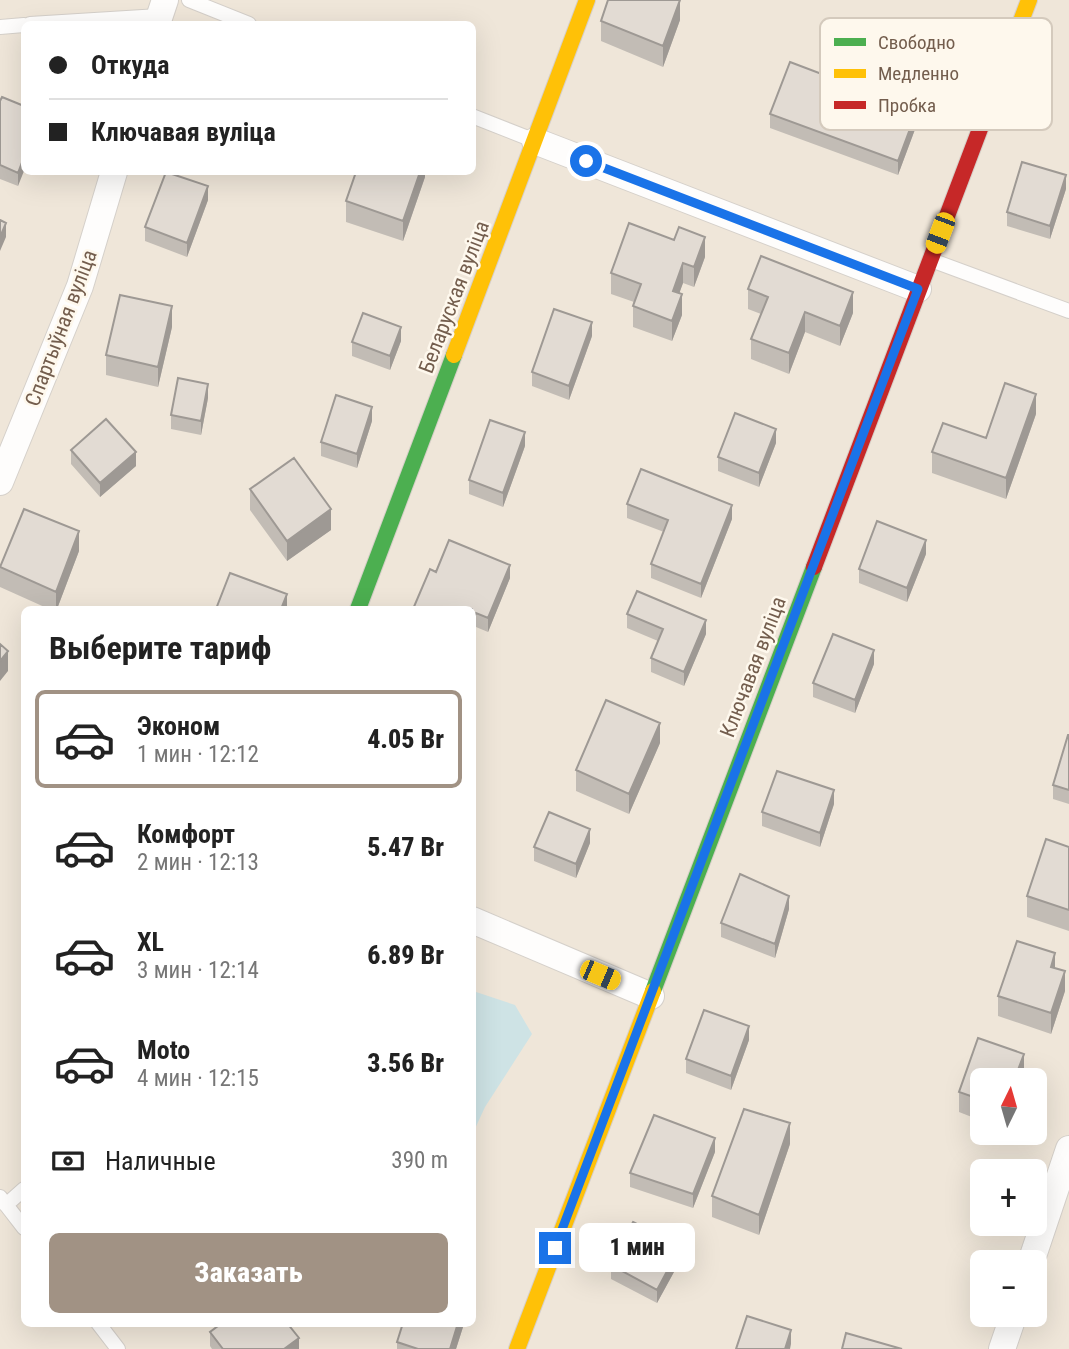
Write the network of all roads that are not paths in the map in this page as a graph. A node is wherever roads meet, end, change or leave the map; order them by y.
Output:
1 (189, 0) edge
2 (587, 0) edge
3 (1029, 0) edge
4 (160, 13) edge
5 (1022, 18) edge
6 (65, 21) edge
7 (242, 21) edge
8 (21, 25) edge
9 (0, 27) edge
10 (476, 118) edge
11 (979, 130) edge
12 (535, 141) junction
13 (113, 175) edge
14 (930, 259) junction
15 (918, 289) junction
16 (1069, 311) edge
17 (0, 482) edge
18 (359, 606) edge
19 (476, 922) edge
20 (651, 996) junction
21 (1069, 1149) edge
22 (21, 1191) edge
23 (3, 1201) edge
24 (21, 1224) edge
25 (1035, 1250) edge
26 (100, 1327) edge
27 (1010, 1327) edge
28 (118, 1349) edge
29 (517, 1349) edge
30 (1002, 1349) edge

1 - 7 lane
2 - 12 street, Беларуская вуліца
3 - 5 street, Ключавая вуліца
4 - 6 lane
8 - 9 lane
10 - 12 lane
11 - 14 street, Ключавая вуліца
12 - 15 street
12 - 18 street, Беларуская вуліца
13 - 17 street, Спартыўная вуліца
14 - 15 street, Ключавая вуліца
14 - 16 lane
15 - 20 street, Ключавая вуліца
19 - 20 street
20 - 29 street, Ключавая вуліца
21 - 25 street
22 - 23 lane
23 - 24 lane
26 - 28 lane
27 - 30 street

